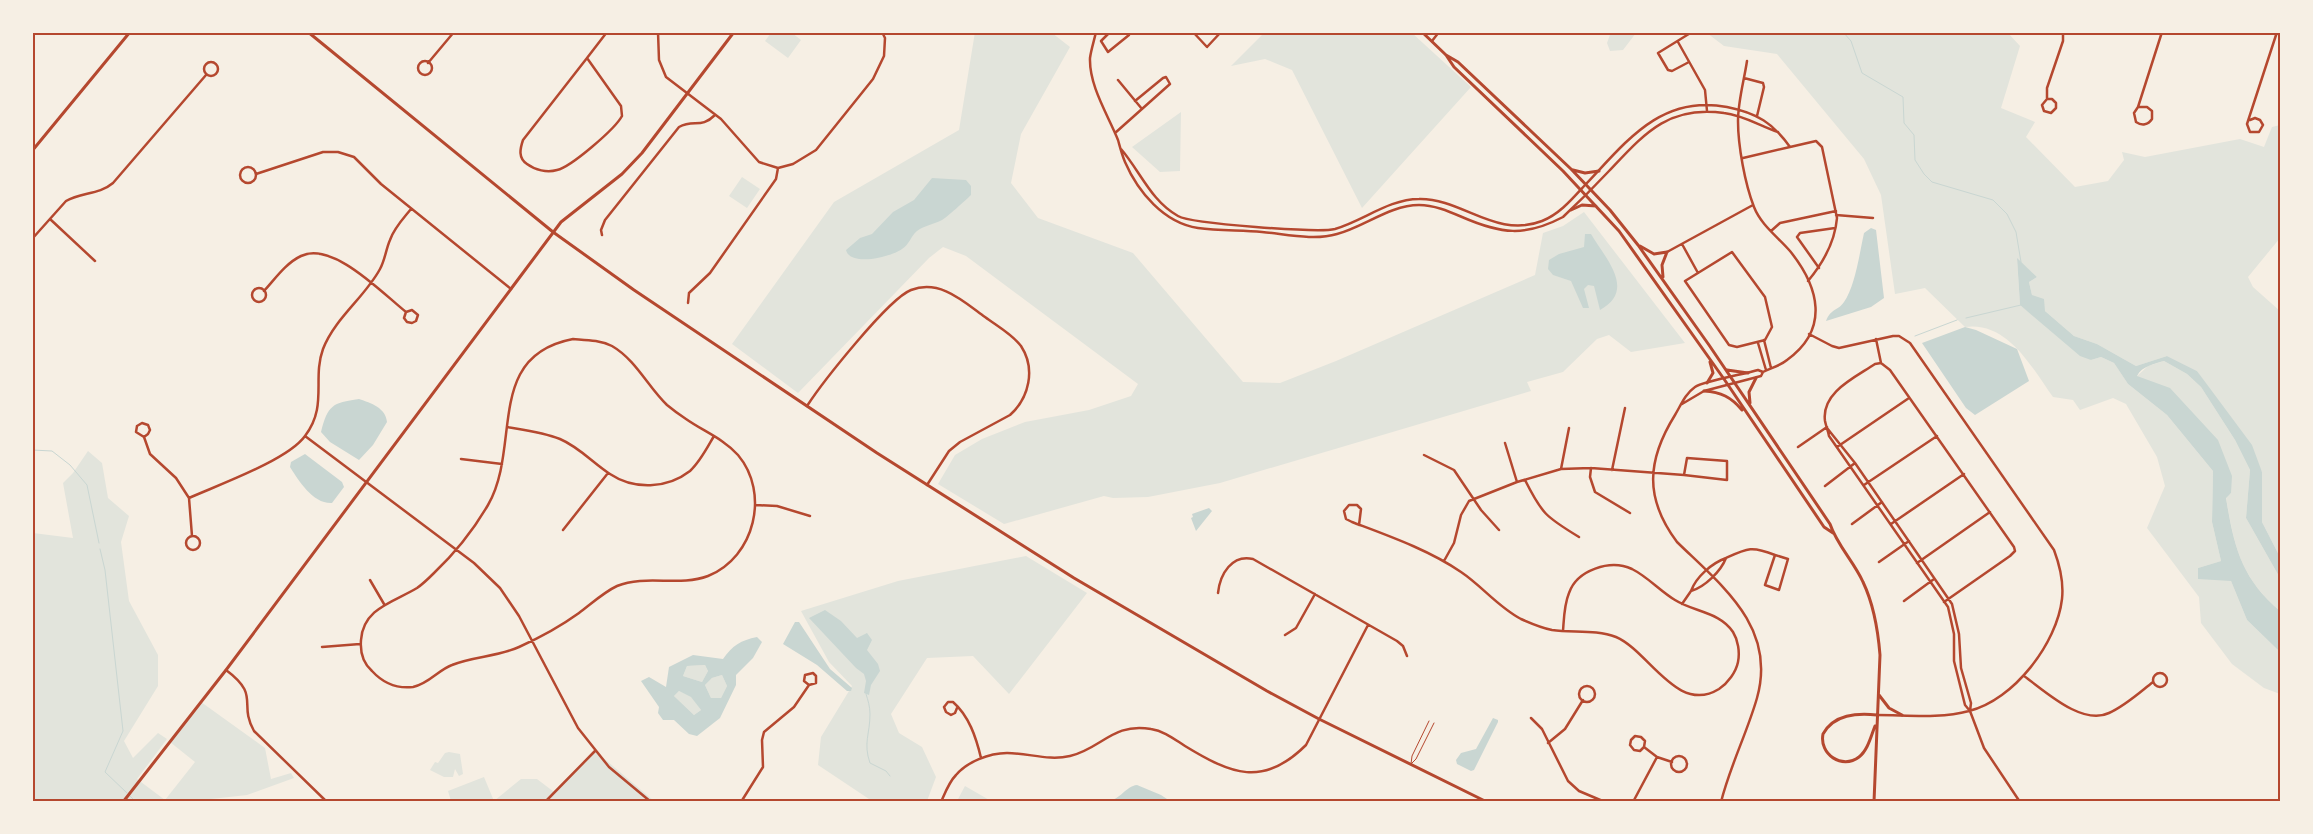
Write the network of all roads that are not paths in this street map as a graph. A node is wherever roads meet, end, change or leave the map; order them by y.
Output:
1 (130, 32) edge
2 (308, 32) edge
3 (454, 32) edge
4 (606, 32) edge
5 (658, 32) edge
6 (734, 32) edge
7 (882, 32) edge
8 (1096, 32) edge
9 (1110, 32) edge
10 (1129, 32) edge
11 (1193, 32) edge
12 (1221, 32) edge
13 (1422, 32) edge
14 (1429, 32) edge
15 (1439, 32) edge
16 (1692, 32) edge
17 (2063, 32) edge
18 (2162, 32) edge
19 (2277, 32) edge
20 (1426, 36) junction
21 (1431, 42) junction
22 (1678, 42) junction
23 (1446, 56) junction
24 (587, 58) junction
25 (1747, 61) dead end
26 (428, 62) junction
27 (1689, 62) junction
28 (206, 75) junction
29 (1744, 78) junction
30 (1118, 80) dead end
31 (688, 94) junction
32 (2047, 99) junction
33 (1135, 101) junction
34 (1706, 105) junction
35 (2138, 108) junction
36 (1142, 109) junction
37 (1739, 110) junction
38 (1707, 112) junction
39 (715, 114) junction
40 (1738, 116) junction
41 (1757, 116) junction
42 (2250, 120) junction
43 (1115, 133) junction
44 (1779, 133) junction
45 (1790, 147) junction
46 (1121, 149) junction
47 (32, 152) edge
48 (1743, 158) junction
49 (778, 168) junction
50 (1571, 170) junction
51 (1599, 171) junction
52 (256, 174) junction
53 (1586, 185) junction
54 (1582, 189) junction
55 (1591, 189) junction
56 (1587, 194) junction
57 (1753, 206) junction
58 (1599, 207) junction
59 (411, 209) junction
60 (1571, 210) junction
61 (1836, 210) junction
62 (1836, 215) junction
63 (1873, 218) dead end
64 (50, 219) junction
65 (1835, 228) junction
66 (1771, 231) junction
67 (553, 232) junction
68 (602, 235) dead end
69 (32, 239) edge
70 (1682, 244) junction
71 (1638, 245) junction
72 (1667, 252) junction
73 (95, 261) dead end
74 (1819, 268) junction
75 (1698, 273) junction
76 (1808, 282) junction
77 (370, 284) junction
78 (1667, 286) junction
79 (511, 290) junction
80 (264, 291) junction
81 (688, 303) dead end
82 (406, 312) junction
83 (1809, 334) junction
84 (1764, 340) junction
85 (1876, 340) junction
86 (1758, 344) junction
87 (1710, 358) junction
88 (1881, 363) junction
89 (1771, 368) junction
90 (1726, 370) junction
91 (1765, 371) junction
92 (1748, 373) junction
93 (1731, 378) junction
94 (1756, 378) junction
95 (1724, 379) junction
96 (1706, 383) junction
97 (1735, 384) junction
98 (1728, 385) junction
99 (1704, 392) junction
100 (1910, 398) junction
101 (1682, 404) junction
102 (807, 406) junction
103 (1625, 408) dead end
104 (1754, 410) junction
105 (1750, 418) junction
106 (507, 427) junction
107 (1827, 427) junction
108 (1569, 428) dead end
109 (305, 436) junction
110 (714, 436) junction
111 (1937, 436) junction
112 (144, 437) junction
113 (1505, 443) dead end
114 (1842, 444) junction
115 (1798, 447) dead end
116 (1837, 447) junction
117 (1424, 455) dead end
118 (460, 459) dead end
119 (1855, 463) junction
120 (502, 464) junction
121 (1851, 466) junction
122 (1590, 468) junction
123 (1561, 469) junction
124 (1612, 470) junction
125 (608, 473) junction
126 (1652, 474) junction
127 (1964, 474) junction
128 (1684, 475) junction
129 (1525, 479) junction
130 (367, 482) junction
131 (1517, 482) junction
132 (1869, 483) junction
133 (927, 485) junction
134 (1864, 485) junction
135 (1825, 486) dead end
136 (1474, 497) junction
137 (189, 498) junction
138 (1882, 502) junction
139 (756, 505) junction
140 (1878, 505) junction
141 (1990, 512) junction
142 (1630, 513) dead end
143 (810, 516) dead end
144 (1896, 521) junction
145 (1852, 524) dead end
146 (1891, 524) junction
147 (1359, 525) junction
148 (563, 530) dead end
149 (1499, 530) dead end
150 (1833, 534) junction
151 (192, 536) junction
152 (1579, 537) dead end
153 (1909, 541) junction
154 (1904, 544) junction
155 (455, 549) junction
156 (1775, 555) junction
157 (1726, 558) junction
158 (1922, 560) junction
159 (1444, 561) junction
160 (1879, 562) dead end
161 (1918, 563) junction
162 (1706, 570) junction
163 (1712, 576) junction
164 (1934, 579) junction
165 (370, 580) dead end
166 (1930, 582) junction
167 (1691, 591) junction
168 (1218, 593) dead end
169 (1315, 594) junction
170 (1949, 598) junction
171 (1904, 601) dead end
172 (1944, 602) junction
173 (384, 604) junction
174 (1682, 604) junction
175 (1368, 625) junction
176 (1563, 631) junction
177 (1285, 635) dead end
178 (531, 641) junction
179 (360, 644) junction
180 (322, 647) dead end
181 (1407, 656) dead end
182 (226, 670) junction
183 (2024, 676) junction
184 (2153, 682) junction
185 (809, 685) junction
186 (1879, 694) junction
187 (1583, 700) junction
188 (957, 708) junction
189 (1970, 711) junction
190 (1877, 715) junction
191 (1902, 715) junction
192 (1530, 718) dead end
193 (1320, 719) junction
194 (1429, 721) dead end
195 (1434, 723) dead end
196 (1876, 723) junction
197 (1548, 742) junction
198 (1644, 747) junction
199 (595, 751) junction
200 (1657, 757) junction
201 (981, 758) junction
202 (1672, 762) junction
203 (1411, 764) junction
204 (123, 802) edge
205 (327, 802) edge
206 (545, 802) edge
207 (651, 802) edge
208 (741, 802) edge
209 (941, 802) edge
210 (1487, 802) edge
211 (1606, 802) edge
212 (1633, 802) edge
213 (1721, 802) edge
214 (1874, 802) edge
215 (2020, 802) edge

1 - 47 street
2 - 67 street
3 - 26 street
4 - 24 street
5 - 31 street
6 - 31 street
7 - 49 street
8 - 43 street
9 - 10 street
11 - 12 street
13 - 20 street
14 - 20 street
15 - 21 street
16 - 22 street
17 - 32 street
18 - 35 street
19 - 42 street
20 - 21 street
21 - 23 street
22 - 27 street
22 - 27 street
23 - 50 street
23 - 54 street
24 - 24 street
25 - 29 street
26 - 26 street
27 - 34 street
28 - 28 street
28 - 64 street
29 - 37 street
29 - 41 street
30 - 33 street
31 - 39 street
31 - 67 street
32 - 32 street
33 - 36 street
33 - 36 street
34 - 37 street
34 - 38 street
34 - 51 street
35 - 35 street
36 - 43 street
37 - 40 street
37 - 41 street
38 - 40 street
38 - 55 street
39 - 49 street
39 - 68 street
40 - 44 street
40 - 48 street
41 - 44 street
42 - 42 street
43 - 46 street
44 - 45 street
45 - 48 street
45 - 61 street
46 - 54 street
46 - 60 street
48 - 57 street
49 - 81 street
50 - 51 street
50 - 53 street
51 - 53 street
52 - 52 street
52 - 59 street
53 - 54 street
53 - 55 street
54 - 56 street
55 - 56 street
55 - 71 street
56 - 58 street
56 - 60 street
57 - 66 street
57 - 70 street
58 - 60 street
58 - 87 street
59 - 77 street
59 - 79 street
61 - 62 street
61 - 66 street
62 - 63 street
62 - 65 street
64 - 69 street
64 - 73 street
65 - 74 street
65 - 74 street
66 - 76 street
67 - 79 street
67 - 102 street
70 - 72 street
70 - 75 street
71 - 72 street
71 - 78 street
72 - 78 street
74 - 76 street
75 - 84 street
75 - 86 street
76 - 83 street
77 - 80 street
77 - 82 street
77 - 109 street
78 - 90 street
79 - 130 street
80 - 80 street
82 - 82 street
83 - 85 street
83 - 89 street
84 - 86 street
84 - 89 street
85 - 88 street
85 - 183 street
86 - 91 street
87 - 95 street
87 - 96 street
88 - 100 street
88 - 107 street
89 - 91 street
90 - 92 street
90 - 93 street
91 - 92 street
91 - 94 street
92 - 93 street
93 - 95 street
93 - 97 street
94 - 97 street
94 - 104 street
95 - 96 street
95 - 98 street
96 - 101 street
97 - 98 street
97 - 104 street
98 - 99 street
98 - 105 street
99 - 101 street
99 - 105 street
100 - 111 street
100 - 114 street
101 - 126 street
102 - 133 street
102 - 133 street
103 - 124 street
104 - 150 street
105 - 150 street
106 - 110 street
106 - 120 street
106 - 125 street
107 - 114 street
107 - 115 street
107 - 116 street
108 - 123 street
109 - 130 street
109 - 137 street
110 - 125 street
110 - 139 street
111 - 127 street
111 - 132 street
112 - 112 street
112 - 137 street
113 - 131 street
114 - 116 street
114 - 119 street
116 - 121 street
117 - 136 street
118 - 120 street
119 - 121 street
119 - 132 street
120 - 155 street
121 - 134 street
121 - 135 street
122 - 123 street
122 - 124 street
122 - 142 street
123 - 129 street
124 - 126 street
125 - 148 street
126 - 128 street
126 - 162 street
127 - 141 street
127 - 144 street
128 - 128 street
129 - 131 street
129 - 152 street
130 - 155 street
130 - 182 street
131 - 136 street
132 - 134 street
132 - 138 street
133 - 193 street
134 - 140 street
136 - 149 street
136 - 159 street
137 - 151 street
138 - 140 street
138 - 144 street
139 - 143 street
139 - 178 street
140 - 145 street
140 - 146 street
141 - 158 street
141 - 170 street
144 - 146 street
144 - 153 street
146 - 154 street
147 - 147 street
147 - 159 street
150 - 186 street
151 - 151 street
153 - 154 street
153 - 158 street
154 - 160 street
154 - 161 street
155 - 173 street
155 - 178 street
156 - 156 street
156 - 157 street
157 - 162 street
157 - 163 street
158 - 161 street
158 - 164 street
159 - 176 street
161 - 166 street
162 - 163 street
162 - 167 street
163 - 167 street
163 - 213 street
164 - 166 street
164 - 170 street
165 - 173 street
166 - 171 street
166 - 172 street
167 - 174 street
168 - 169 street
169 - 175 street
169 - 177 street
170 - 172 street
170 - 189 street
172 - 189 street
173 - 179 street
174 - 176 street
174 - 176 street
175 - 181 street
175 - 193 street
178 - 179 street
178 - 199 street
179 - 180 street
182 - 204 street
182 - 205 street
183 - 184 street
183 - 189 street
184 - 184 street
185 - 185 street
185 - 208 street
186 - 190 street
186 - 191 street
187 - 187 street
187 - 197 street
188 - 188 street
188 - 201 street
189 - 191 street
189 - 215 street
190 - 191 street
190 - 196 street
190 - 196 street
192 - 197 street
193 - 201 street
193 - 203 street
194 - 203 lane
195 - 203 lane
196 - 214 street
197 - 211 street
198 - 198 street
198 - 200 street
199 - 206 street
199 - 207 street
200 - 202 street
200 - 212 street
201 - 209 street
202 - 202 street
203 - 210 street

